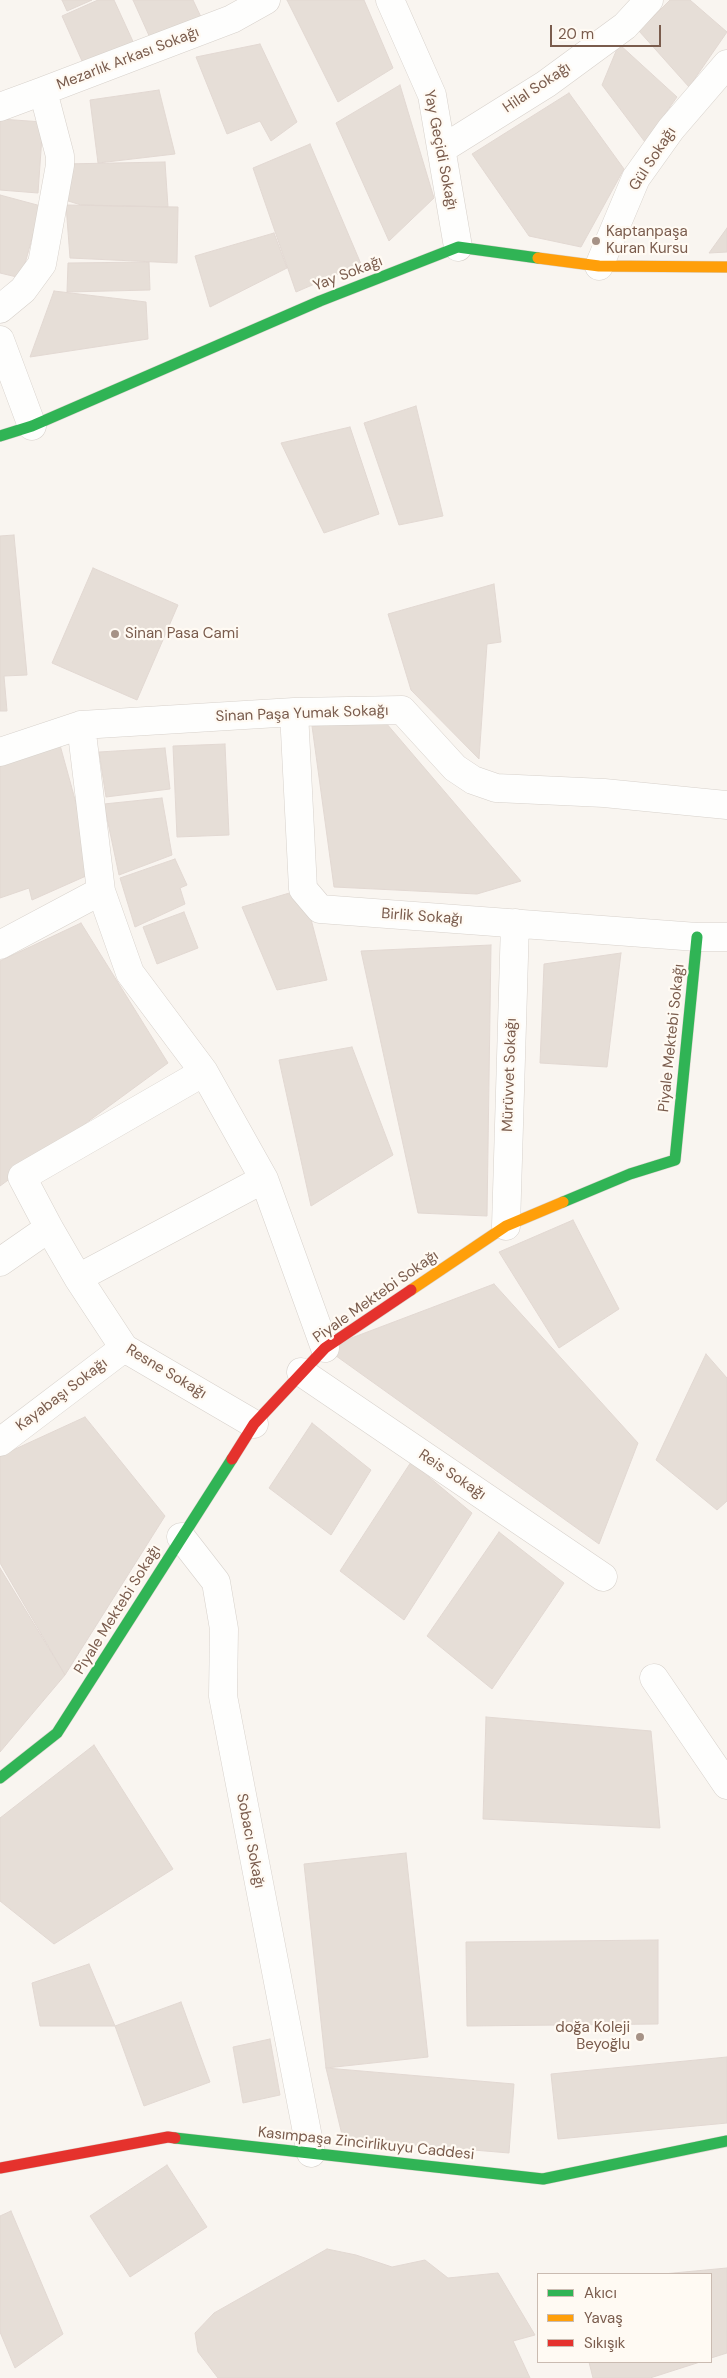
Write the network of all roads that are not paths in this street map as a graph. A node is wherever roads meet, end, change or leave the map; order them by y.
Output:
1 (266, 0) edge
2 (390, 0) edge
3 (648, 0) edge
4 (727, 64) edge
5 (43, 91) junction
6 (0, 107) edge
7 (442, 149) junction
8 (458, 247) junction
9 (599, 266) junction
10 (727, 266) edge
11 (0, 308) edge
12 (0, 340) edge
13 (32, 426) junction
14 (0, 436) edge
15 (294, 712) junction
16 (80, 725) junction
17 (0, 752) edge
18 (727, 805) edge
19 (100, 891) junction
20 (515, 923) junction
21 (697, 937) junction
22 (727, 937) edge
23 (0, 945) edge
24 (204, 1072) junction
25 (264, 1179) junction
26 (506, 1226) junction
27 (49, 1228) junction
28 (0, 1262) edge
29 (78, 1278) junction
30 (124, 1348) junction
31 (325, 1348) junction
32 (301, 1372) junction
33 (254, 1424) junction
34 (0, 1442) edge
35 (181, 1537) junction
36 (603, 1577) dead end
37 (654, 1678) dead end
38 (0, 1778) edge
39 (727, 1785) edge
40 (727, 2141) edge
41 (311, 2153) junction
42 (0, 2168) edge

1 - 5 street, Mezarlık Arkası Sokağı
2 - 7 street, Yay Geçidi Sokağı
3 - 7 street, Hilal Sokağı
4 - 9 street, Gül Sokağı
5 - 6 street
5 - 11 street, Mezarlık Arkası Sokağı
7 - 8 street, Yay Geçidi Sokağı
8 - 9 street, Yay Sokağı
8 - 13 street, Yay Sokağı
9 - 10 street, Yay Sokağı
12 - 13 street
13 - 14 street, Yay Sokağı
15 - 16 street, Sinan Paşa Yumak Sokağı
15 - 18 street, Sinan Paşa Yumak Sokağı
15 - 20 street, Birlik Sokağı
16 - 17 street, Sinan Paşa Yumak Sokağı
16 - 19 street
19 - 23 street
19 - 24 street
20 - 21 street, Birlik Sokağı
20 - 26 street, Mürüvvet Sokağı
21 - 22 street, Birlik Sokağı
21 - 26 street, Piyale Mektebi Sokağı
24 - 25 street
24 - 27 street, Resne Sokağı
25 - 29 street
25 - 31 street
26 - 31 street, Piyale Mektebi Sokağı
27 - 28 street
27 - 29 street, Resne Sokağı
29 - 30 street, Resne Sokağı
30 - 33 street, Resne Sokağı
30 - 34 street, Kayabaşı Sokağı
31 - 32 street, Piyale Mektebi Sokağı
32 - 33 street, Piyale Mektebi Sokağı
32 - 36 street, Reis Sokağı
33 - 35 street, Piyale Mektebi Sokağı
35 - 38 street, Piyale Mektebi Sokağı
35 - 41 street, Sobacı Sokağı
37 - 39 street
40 - 41 street, Kasımpaşa Zincirlikuyu Caddesi
41 - 42 street, Kasımpaşa Zincirlikuyu Caddesi

